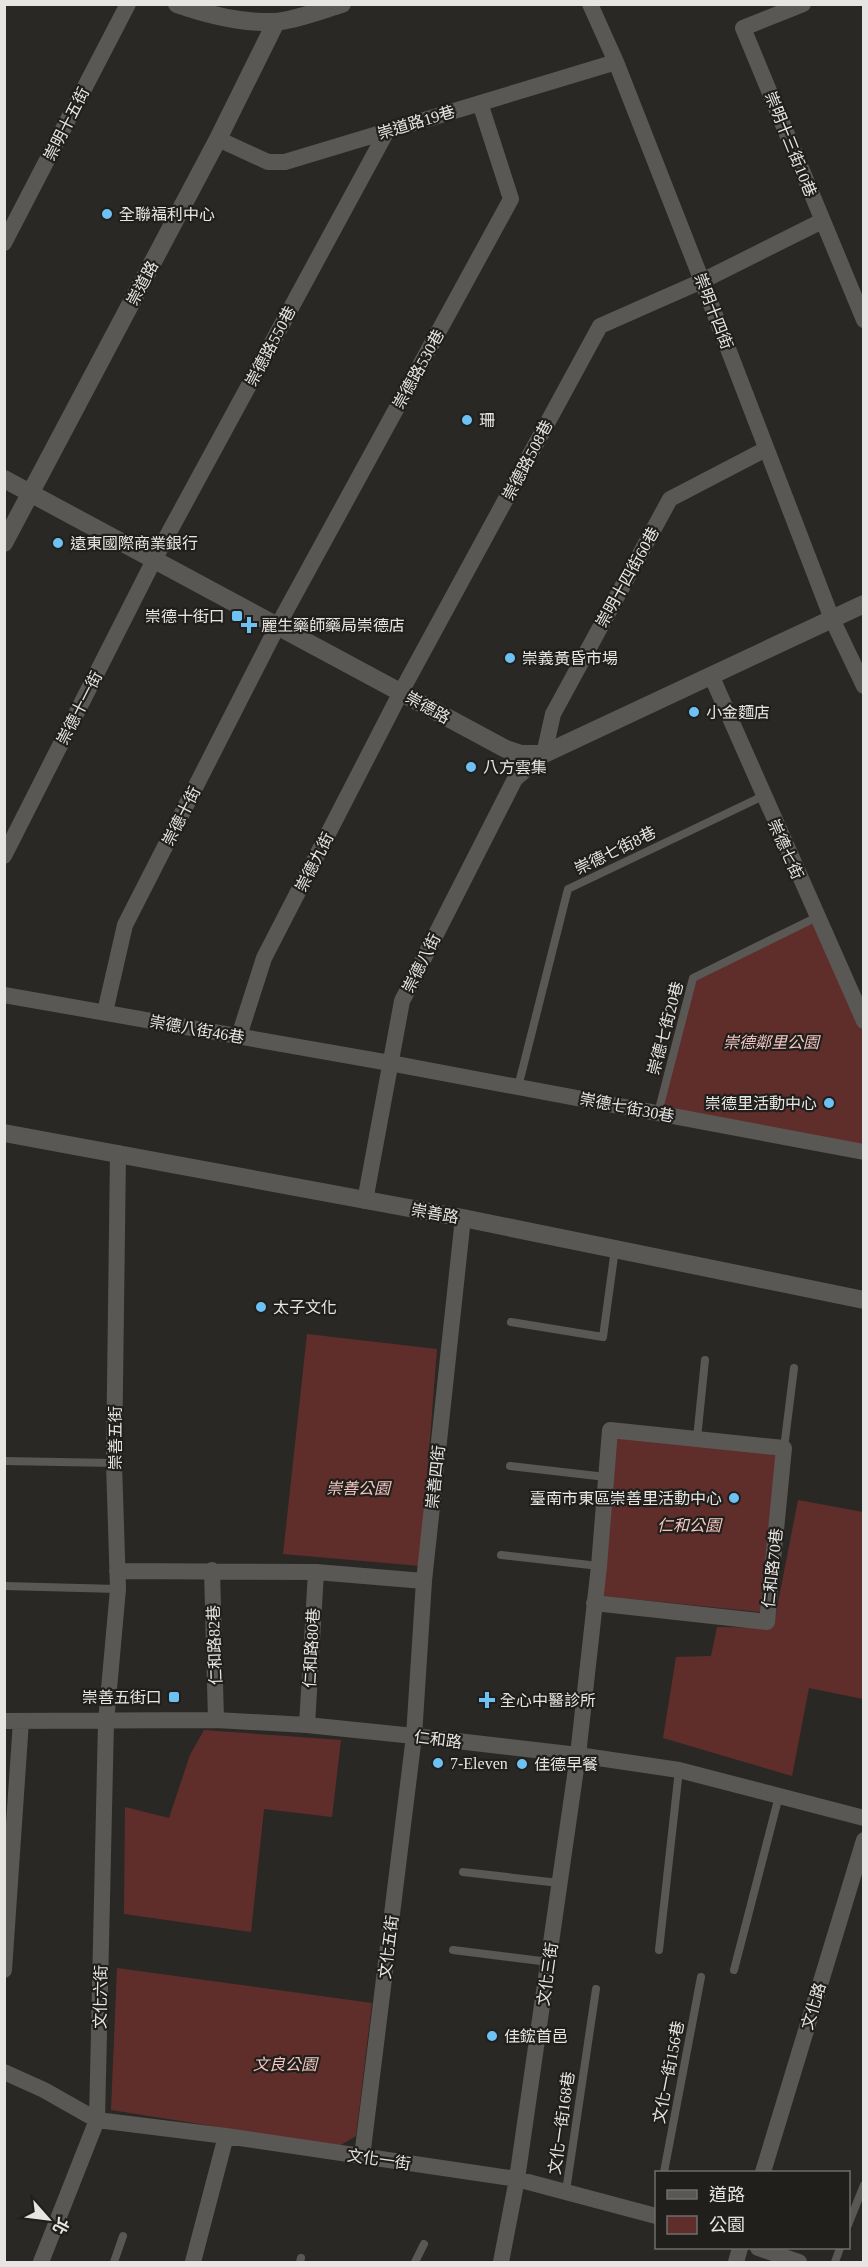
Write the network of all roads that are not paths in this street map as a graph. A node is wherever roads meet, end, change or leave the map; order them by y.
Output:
1 (128, 4) edge
2 (177, 4) edge
3 (342, 4) edge
4 (590, 4) edge
5 (803, 4) edge
6 (276, 22) junction
7 (616, 62) junction
8 (480, 103) junction
9 (387, 131) junction
10 (218, 139) junction
11 (822, 221) junction
12 (4, 243) edge
13 (702, 281) junction
14 (864, 320) edge
15 (766, 449) junction
16 (4, 479) edge
17 (30, 494) junction
18 (4, 543) edge
19 (154, 561) junction
20 (864, 604) edge
21 (832, 619) junction
22 (278, 627) junction
23 (711, 675) junction
24 (864, 686) edge
25 (401, 692) junction
26 (544, 754) junction
27 (763, 796) junction
28 (4, 856) edge
29 (817, 917) junction
30 (4, 994) edge
31 (105, 1012) junction
32 (864, 1021) edge
33 (239, 1036) junction
34 (390, 1063) junction
35 (518, 1087) junction
36 (657, 1113) junction
37 (4, 1133) edge
38 (864, 1152) edge
39 (118, 1153) junction
40 (365, 1201) junction
41 (463, 1218) junction
42 (615, 1249) junction
43 (864, 1300) edge
44 (511, 1322) dead end
45 (705, 1360) dead end
46 (794, 1368) dead end
47 (697, 1438) junction
48 (784, 1448) junction
49 (4, 1461) edge
50 (114, 1463) junction
51 (510, 1466) dead end
52 (606, 1477) junction
53 (501, 1555) dead end
54 (599, 1566) junction
55 (212, 1570) junction
56 (117, 1571) junction
57 (316, 1572) junction
58 (424, 1581) junction
59 (4, 1586) edge
60 (118, 1589) junction
61 (594, 1603) junction
62 (216, 1720) junction
63 (13, 1722) edge
64 (106, 1722) junction
65 (307, 1725) junction
66 (414, 1736) junction
67 (578, 1755) junction
68 (679, 1770) junction
69 (779, 1796) junction
70 (864, 1818) edge
71 (864, 1840) edge
72 (464, 1872) dead end
73 (559, 1882) junction
74 (453, 1950) dead end
75 (659, 1950) dead end
76 (549, 1962) junction
77 (4, 1970) edge
78 (734, 1970) dead end
79 (701, 1977) dead end
80 (596, 1989) dead end
81 (4, 2072) edge
82 (98, 2120) junction
83 (226, 2136) junction
84 (362, 2157) junction
85 (664, 2171) edge
86 (763, 2171) edge
87 (517, 2179) junction
88 (864, 2185) edge
89 (566, 2191) junction
90 (655, 2215) edge
91 (850, 2222) edge
92 (123, 2236) dead end
93 (424, 2244) dead end
94 (763, 2249) edge
95 (41, 2262) edge
96 (114, 2262) edge
97 (193, 2262) edge
98 (415, 2262) edge
99 (501, 2262) edge
100 (799, 2262) edge

1 - 12 street, 崇明十五街
2 - 6 street
3 - 6 street
4 - 7 street, 崇明十四街
5 - 11 street, 崇明十三街10巷
6 - 10 street, 崇道路
7 - 8 street, 崇道路19巷
7 - 13 street, 崇明十四街
8 - 9 street, 崇道路19巷
8 - 22 street, 崇德路530巷
9 - 10 street, 崇道路19巷
9 - 19 street, 崇德路550巷
10 - 17 street, 崇道路
11 - 13 street, 崇德路508巷
11 - 14 street, 崇明十三街10巷
13 - 15 street, 崇明十四街
13 - 25 street, 崇德路508巷
15 - 21 street, 崇明十四街
15 - 26 street, 崇明十四街60巷
16 - 17 street, 崇德路
17 - 18 street, 崇道路
17 - 19 street, 崇德路
19 - 22 street, 崇德路
19 - 28 street, 崇德十一街
20 - 21 street
21 - 23 street
21 - 24 street, 崇明十四街
22 - 25 street, 崇德路
22 - 31 street, 崇德十街
23 - 26 street
23 - 27 street, 崇德七街
25 - 26 street, 崇德路
25 - 33 street, 崇德九街
26 - 34 street, 崇德八街
27 - 29 street, 崇德七街
27 - 35 lane, 崇德七街8巷
29 - 32 street, 崇德七街
29 - 36 lane, 崇德七街20巷
30 - 31 street, 崇德八街46巷
31 - 33 street, 崇德八街46巷
33 - 34 street, 崇德八街46巷
34 - 35 street, 崇德七街30巷
34 - 40 street, 崇德八街
35 - 36 street, 崇德七街30巷
36 - 38 street, 崇德七街30巷
37 - 39 street, 崇善路
39 - 40 street, 崇善路
39 - 50 street, 崇善五街
40 - 41 street, 崇善路
41 - 42 street, 崇善路
41 - 58 street, 崇善四街
42 - 43 street, 崇善路
42 - 44 lane
45 - 47 lane
46 - 48 lane, 仁和路70巷
47 - 48 street
47 - 52 street
48 - 61 street, 仁和路70巷
49 - 50 lane
50 - 56 street, 崇善五街
51 - 52 lane
52 - 54 street
53 - 54 lane
54 - 61 street
55 - 56 street
55 - 57 street
55 - 62 street, 仁和路82巷
56 - 60 street, 崇善五街
57 - 58 street
57 - 65 street, 仁和路80巷
58 - 66 street, 崇善四街
59 - 60 lane
60 - 64 street, 崇善五街
61 - 67 street
62 - 64 street, 仁和路
62 - 65 street, 仁和路
63 - 64 street, 仁和路
63 - 77 street
64 - 82 street, 文化六街
65 - 66 street, 仁和路
66 - 67 street, 仁和路
66 - 84 street, 文化五街
67 - 68 street, 仁和路
67 - 73 street, 文化三街
68 - 69 street, 仁和路
68 - 75 lane
69 - 70 street, 仁和路
69 - 78 lane
71 - 86 street, 文化路
72 - 73 lane
73 - 76 street, 文化三街
74 - 76 lane
76 - 87 street, 文化三街
79 - 85 lane, 文化一街156巷
80 - 89 lane, 文化一街168巷
81 - 82 street
82 - 83 street, 文化一街
82 - 95 street, 文化六街
83 - 84 street, 文化一街
83 - 97 street
84 - 87 street, 文化一街
87 - 89 street, 文化一街
87 - 99 street, 文化三街
88 - 91 lane
89 - 90 street, 文化一街
92 - 96 lane
93 - 98 lane
94 - 100 street

